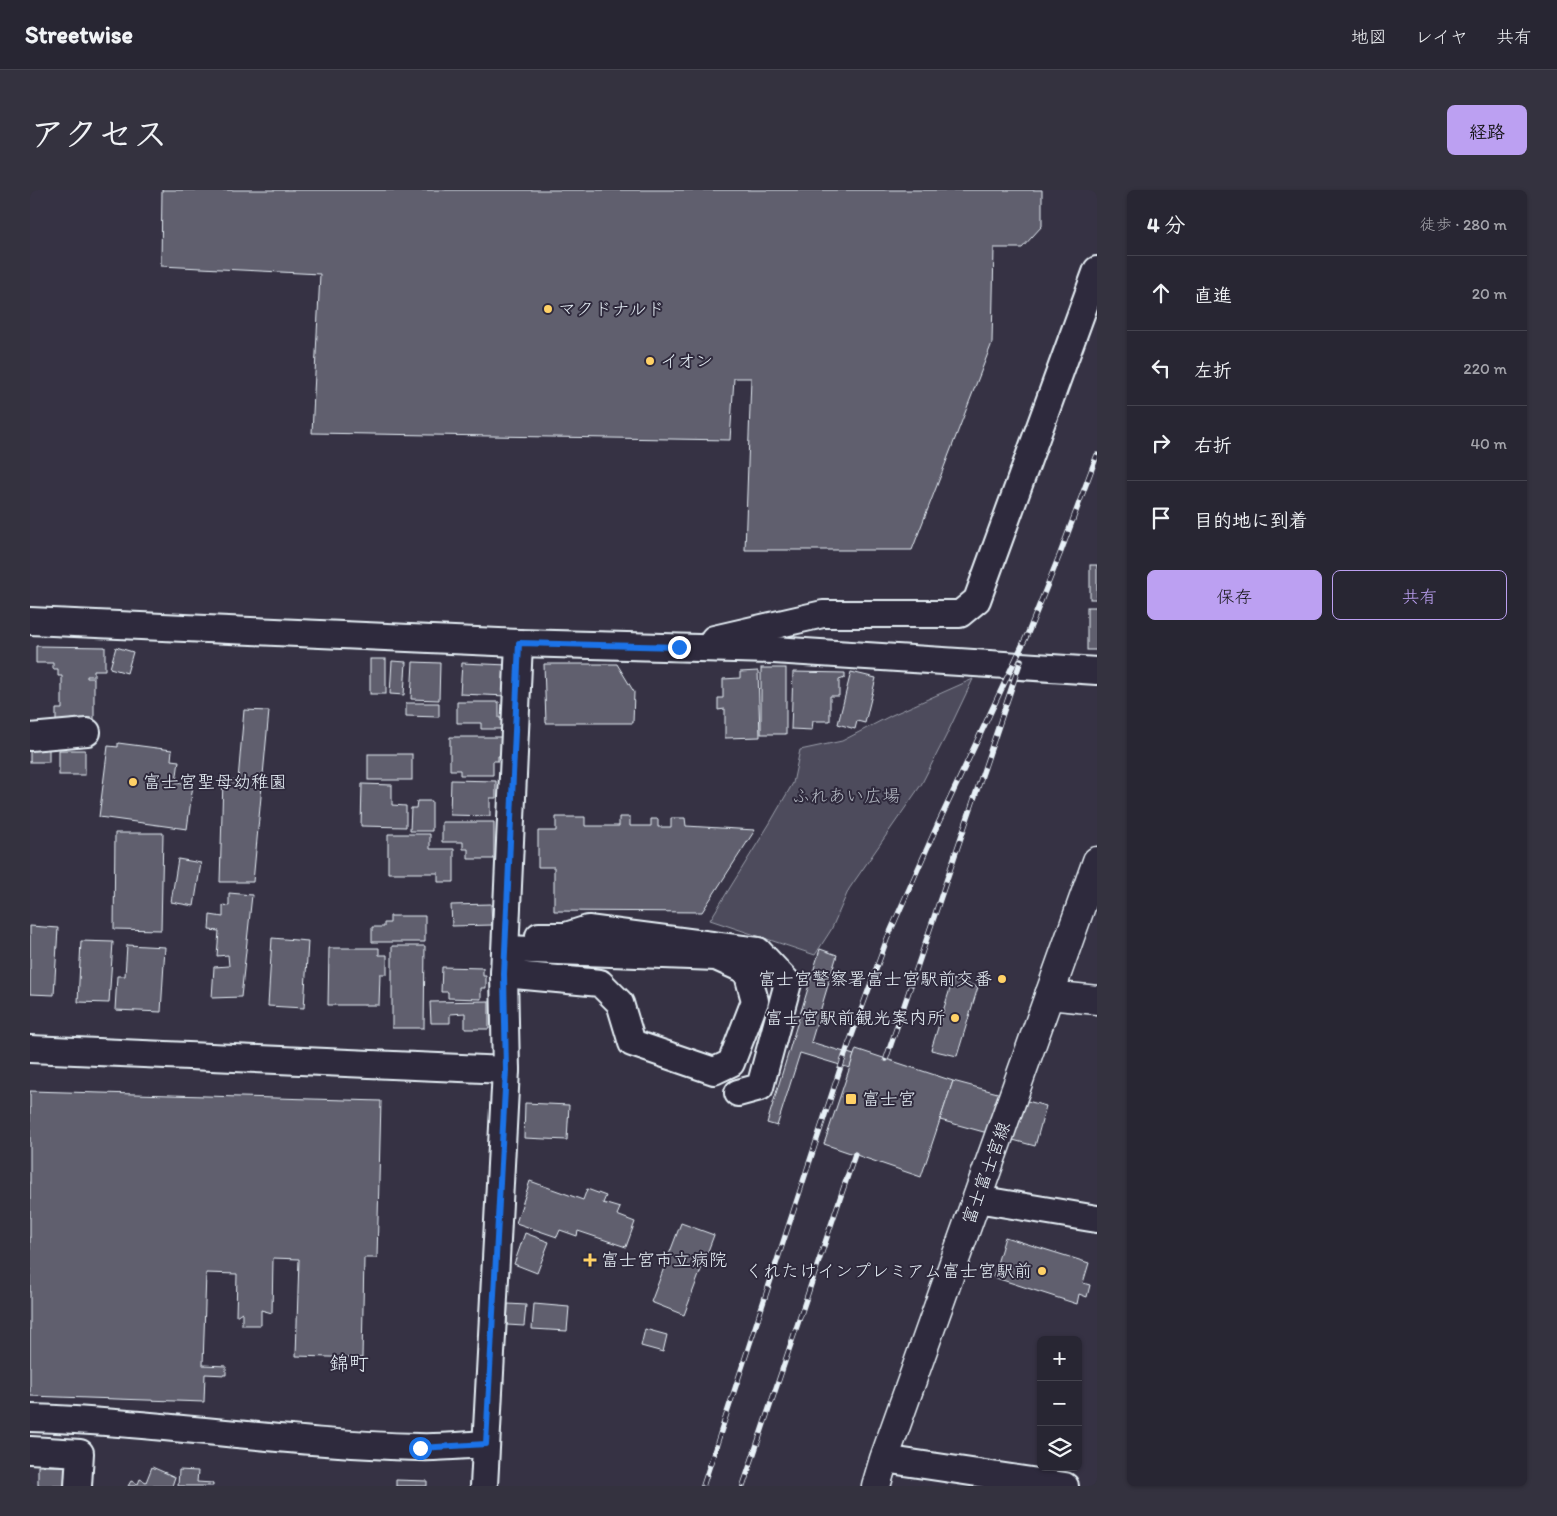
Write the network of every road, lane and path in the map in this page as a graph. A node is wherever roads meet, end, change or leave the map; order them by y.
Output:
1 (1097, 270) edge
2 (30, 621) edge
3 (519, 643) junction
4 (679, 647) junction
5 (1097, 671) edge
6 (87, 732) dead end
7 (30, 737) edge
8 (1097, 861) edge
9 (533, 935) dead end
10 (505, 962) junction
11 (1049, 995) junction
12 (1097, 1000) edge
13 (30, 1049) edge
14 (506, 1070) junction
15 (738, 1092) dead end
16 (977, 1199) junction
17 (1097, 1219) edge
18 (30, 1418) edge
19 (486, 1444) junction
20 (30, 1450) edge
21 (884, 1459) junction
22 (78, 1486) edge
23 (484, 1486) edge
24 (876, 1486) edge
25 (1065, 1486) edge

1 - 4 street
2 - 3 street
3 - 4 street
3 - 10 street
4 - 5 street
6 - 7 street
8 - 11 main road, 富士富士宮線
9 - 15 street
10 - 10 street
10 - 14 street
11 - 12 main road
11 - 16 main road, 富士富士宮線
13 - 14 street
14 - 19 street
16 - 17 street
16 - 21 main road, 富士富士宮線
18 - 19 street
19 - 23 street
20 - 22 street
21 - 24 main road, 富士富士宮線
21 - 25 street

